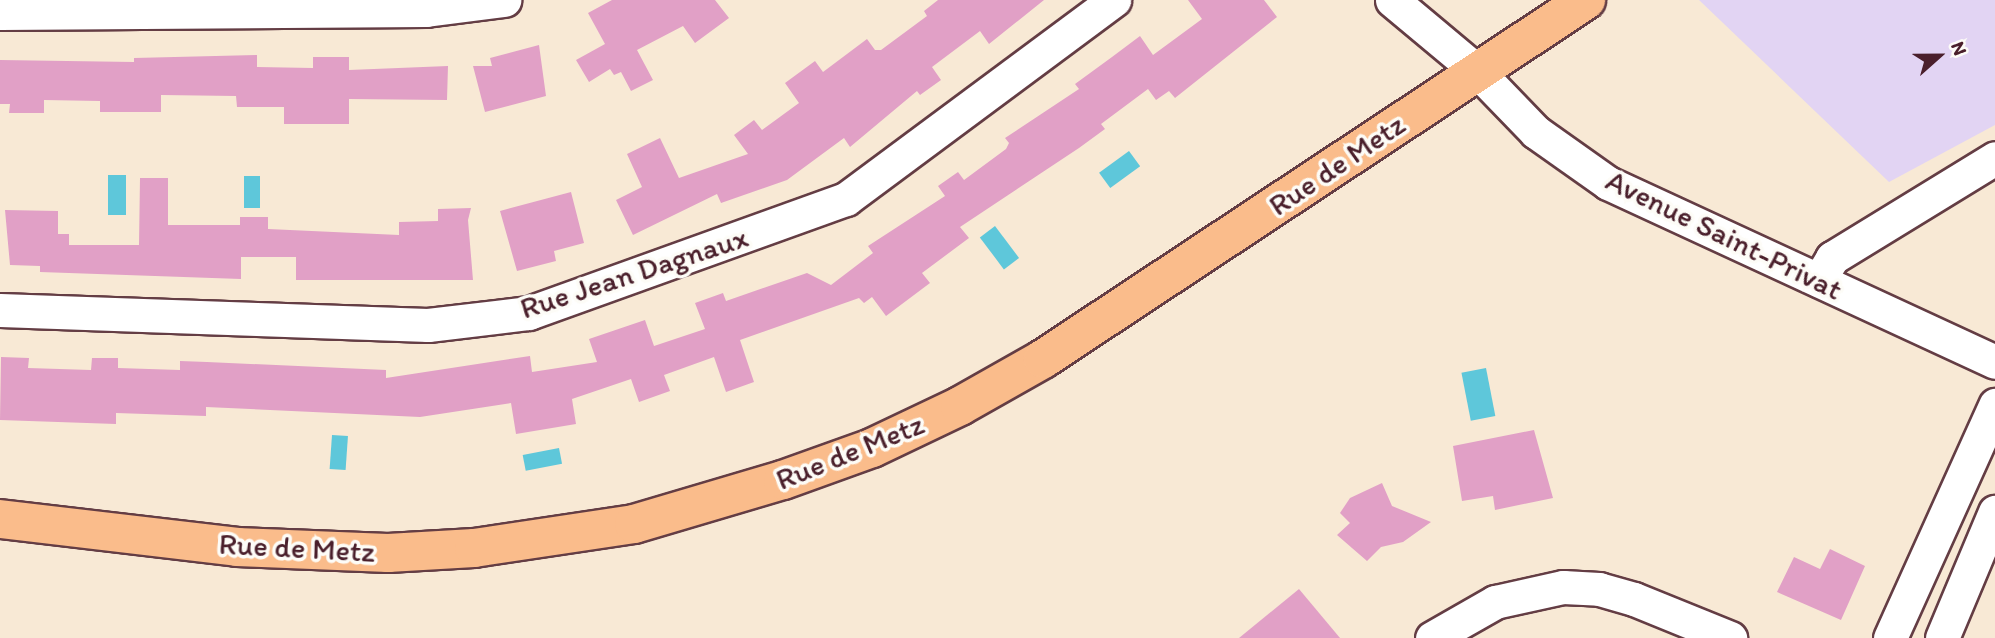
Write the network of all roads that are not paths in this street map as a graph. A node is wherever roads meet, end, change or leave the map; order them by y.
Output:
1 (495, 0) edge
2 (504, 0) edge
3 (1114, 0) edge
4 (1392, 0) edge
5 (1586, 0) edge
6 (0, 13) edge
7 (1477, 71) junction
8 (1995, 158) edge
9 (1819, 280) junction
10 (0, 310) edge
11 (1995, 362) edge
12 (1995, 405) edge
13 (1995, 512) edge
14 (0, 519) edge
15 (1432, 638) edge
16 (1730, 638) edge
17 (1890, 638) edge
18 (1942, 638) edge

1 - 2 street
1 - 6 street
3 - 10 street, Rue Jean Dagnaux
4 - 7 street, Avenue Saint-Privat
5 - 7 main road, Rue de Metz
7 - 9 street, Avenue Saint-Privat
7 - 14 main road, Rue de Metz
8 - 9 street
9 - 11 street, Avenue Saint-Privat
12 - 17 street
13 - 18 street
15 - 16 street

